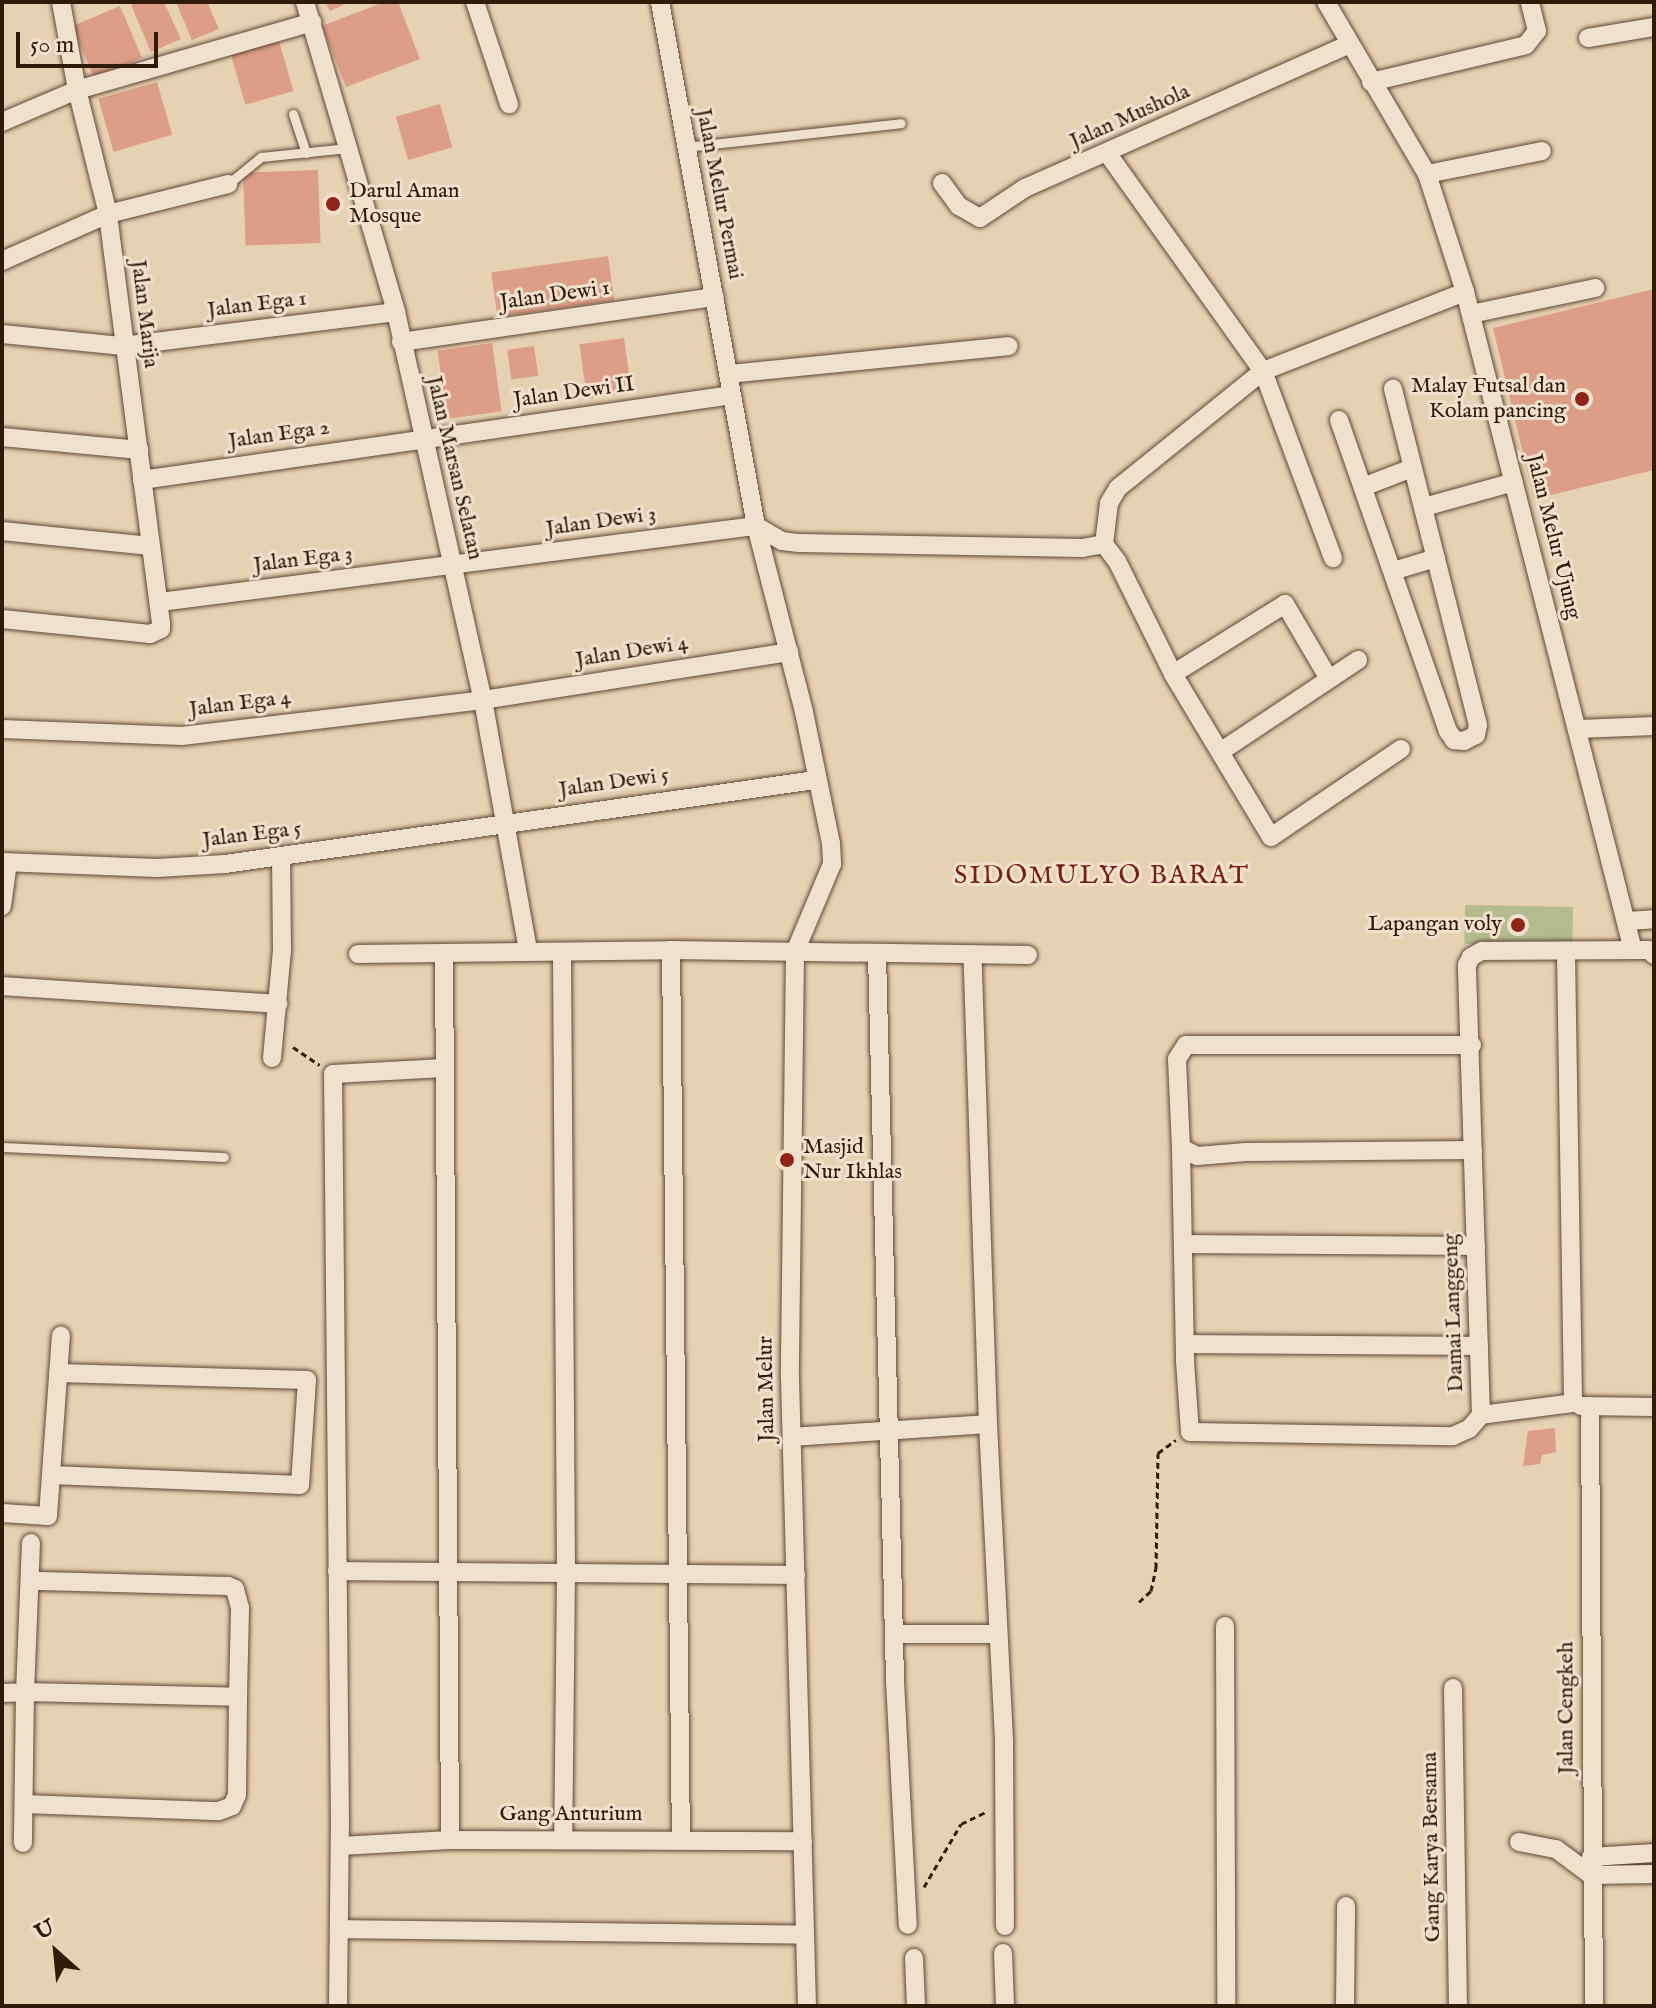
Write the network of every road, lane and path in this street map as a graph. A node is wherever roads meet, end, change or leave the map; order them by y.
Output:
1 (61, 2) edge
2 (305, 2) edge
3 (475, 2) edge
4 (660, 2) edge
5 (1326, 2) edge
6 (1530, 2) edge
7 (312, 22) junction
8 (1654, 27) edge
9 (1588, 38) dead end
10 (1350, 44) junction
11 (1371, 82) junction
12 (77, 90) junction
13 (509, 104) dead end
14 (293, 114) dead end
15 (2, 122) edge
16 (901, 123) dead end
17 (685, 147) junction
18 (348, 148) junction
19 (1542, 151) dead end
20 (306, 153) junction
21 (1108, 154) junction
22 (1427, 174) junction
23 (942, 183) dead end
24 (228, 184) joint
25 (108, 214) junction
26 (2, 261) edge
27 (1595, 288) dead end
28 (1465, 292) junction
29 (715, 297) junction
30 (396, 312) junction
31 (1471, 314) junction
32 (2, 334) edge
33 (401, 342) junction
34 (123, 346) junction
35 (1009, 346) dead end
36 (1263, 371) junction
37 (729, 374) junction
38 (1393, 389) dead end
39 (732, 395) junction
40 (1339, 420) dead end
41 (2, 437) edge
42 (423, 438) junction
43 (139, 450) junction
44 (1412, 468) junction
45 (142, 480) junction
46 (1514, 482) junction
47 (1363, 487) junction
48 (1424, 507) junction
49 (756, 526) junction
50 (2, 531) edge
51 (1104, 544) junction
52 (150, 546) junction
53 (1333, 558) dead end
54 (1436, 558) junction
55 (451, 566) junction
56 (1393, 571) junction
57 (160, 602) junction
58 (2, 619) edge
59 (789, 652) junction
60 (1358, 660) dead end
61 (1173, 674) junction
62 (1329, 679) junction
63 (483, 700) junction
64 (1654, 726) edge
65 (2, 729) edge
66 (1578, 729) junction
67 (1401, 749) dead end
68 (1220, 752) junction
69 (815, 780) junction
70 (505, 822) junction
71 (281, 856) junction
72 (5, 862) edge
73 (2, 906) edge
74 (1654, 919) edge
75 (1628, 921) junction
76 (528, 950) junction
77 (671, 950) junction
78 (1633, 950) junction
79 (562, 952) junction
80 (795, 952) junction
81 (444, 953) junction
82 (877, 953) junction
83 (1566, 953) junction
84 (358, 954) dead end
85 (972, 954) junction
86 (1028, 955) dead end
87 (1654, 955) edge
88 (2, 986) edge
89 (278, 1004) junction
90 (274, 1034) junction
91 (1472, 1045) junction
92 (272, 1058) dead end
93 (444, 1068) junction
94 (333, 1074) junction
95 (2, 1147) edge
96 (1181, 1148) junction
97 (1473, 1150) junction
98 (224, 1157) dead end
99 (1184, 1244) junction
100 (1476, 1246) junction
101 (61, 1335) dead end
102 (1185, 1344) junction
103 (1479, 1346) junction
104 (58, 1373) junction
105 (1581, 1406) junction
106 (1654, 1407) edge
107 (1481, 1415) junction
108 (988, 1424) junction
109 (891, 1431) junction
110 (1190, 1432) junction
111 (792, 1437) junction
112 (51, 1475) junction
113 (2, 1513) edge
114 (31, 1543) dead end
115 (337, 1571) junction
116 (448, 1572) junction
117 (566, 1573) junction
118 (678, 1574) junction
119 (796, 1575) junction
120 (31, 1581) junction
121 (1139, 1602) dead end
122 (1225, 1626) dead end
123 (894, 1634) junction
124 (998, 1634) junction
125 (1453, 1688) dead end
126 (25, 1692) junction
127 (2, 1693) edge
128 (238, 1697) junction
129 (1004, 1803) junction
130 (24, 1804) junction
131 (681, 1839) junction
132 (450, 1840) junction
133 (563, 1840) junction
134 (803, 1841) junction
135 (1519, 1842) dead end
136 (23, 1843) dead end
137 (340, 1846) junction
138 (1654, 1853) edge
139 (1591, 1866) junction
140 (1654, 1874) edge
141 (923, 1889) dead end
142 (1346, 1906) dead end
143 (908, 1925) dead end
144 (1005, 1926) dead end
145 (339, 1929) junction
146 (805, 1935) junction
147 (1003, 1953) dead end
148 (914, 1958) dead end
149 (338, 2006) edge
150 (807, 2006) edge
151 (916, 2006) edge
152 (1005, 2006) edge
153 (1226, 2006) edge
154 (1345, 2006) edge
155 (1458, 2006) edge
156 (1594, 2006) edge

1 - 12 street, Jalan Marija
2 - 7 street, Jalan Marsan Selatan
3 - 13 street
4 - 17 street, Jalan Melur Permai
5 - 10 street, Jalan Melur Ujung
6 - 11 street
7 - 12 street
7 - 18 street, Jalan Marsan Selatan
8 - 9 street
10 - 11 street, Jalan Melur Ujung
10 - 21 street, Jalan Mushola
11 - 22 street, Jalan Melur Ujung
12 - 15 street
12 - 25 street, Jalan Marija
14 - 20 lane
16 - 17 lane
17 - 29 street, Jalan Melur Permai
18 - 20 lane
18 - 30 street, Jalan Marsan Selatan
19 - 22 street
20 - 24 lane
21 - 23 street, Jalan Mushola
21 - 36 street
22 - 28 street, Jalan Melur Ujung
24 - 25 street
25 - 26 street
25 - 34 street, Jalan Marija
27 - 31 street
28 - 31 street, Jalan Melur Ujung
28 - 36 street
29 - 33 street, Jalan Dewi 1
29 - 37 street, Jalan Melur Permai
30 - 33 street, Jalan Marsan Selatan
30 - 34 street, Jalan Ega 1
31 - 46 street, Jalan Melur Ujung
32 - 34 street, Jalan Ega 1
33 - 42 street, Jalan Marsan Selatan
34 - 43 street, Jalan Marija
35 - 37 street
36 - 51 street
36 - 53 street
37 - 39 street, Jalan Melur Permai
38 - 44 street
39 - 42 street, Jalan Dewi II
39 - 49 street, Jalan Melur Permai
40 - 47 street
41 - 43 street
42 - 45 street, Jalan Ega 2
42 - 55 street, Jalan Marsan Selatan
43 - 45 street, Jalan Marija
44 - 47 street
44 - 48 street
45 - 52 street, Jalan Marija
46 - 48 street
46 - 66 street, Jalan Melur Ujung
47 - 56 street
48 - 54 street
49 - 51 street
49 - 55 street, Jalan Dewi 3
49 - 59 street, Jalan Melur
50 - 52 street
51 - 61 street
52 - 57 street, Jalan Marija
54 - 56 street
54 - 56 street
55 - 57 street, Jalan Ega 3
55 - 63 street, Jalan Marsan Selatan
57 - 58 street, Jalan Marija
59 - 63 street, Jalan Dewi 4
59 - 69 street, Jalan Melur
60 - 62 street
61 - 62 street
61 - 68 street
62 - 68 street
63 - 65 street, Jalan Ega 4
63 - 70 street, Jalan Marsan Selatan
64 - 66 street
66 - 75 street, Jalan Melur Ujung
67 - 68 street
69 - 70 street, Jalan Dewi 5
69 - 80 street, Jalan Melur
70 - 71 street, Jalan Ega 5
70 - 76 street, Jalan Marsan Selatan
71 - 72 street, Jalan Ega 5
71 - 89 street
72 - 73 street
74 - 75 street
75 - 78 street, Jalan Melur Ujung
76 - 79 street
76 - 81 street
77 - 79 street
77 - 80 street
77 - 118 street
78 - 83 street, Damai Langgeng
78 - 87 street, Damai Langgeng
79 - 117 street
80 - 82 street
80 - 111 street, Jalan Melur
81 - 84 street
81 - 93 street
82 - 85 street
82 - 109 street
83 - 91 street, Damai Langgeng
83 - 105 street
85 - 86 street
85 - 108 street
88 - 89 street
89 - 90 street
90 - 92 street
90 - 94 path
91 - 96 street
91 - 97 street, Damai Langgeng
93 - 94 street
93 - 116 street
94 - 115 street
95 - 98 lane
96 - 97 street
96 - 99 street
97 - 100 street, Damai Langgeng
99 - 100 street
99 - 102 street
100 - 103 street, Damai Langgeng
101 - 104 street
102 - 103 street
102 - 110 street
103 - 107 street, Damai Langgeng
104 - 112 street
104 - 112 street
105 - 106 street, Damai Langgeng
105 - 107 street, Damai Langgeng
105 - 139 street, Jalan Cengkeh
107 - 110 street
108 - 109 street
108 - 124 street
109 - 111 street
109 - 123 street
110 - 121 path
111 - 119 street, Jalan Melur
112 - 113 street
114 - 120 street
115 - 116 street
115 - 137 street
116 - 117 street
116 - 132 street
117 - 118 street
117 - 133 street
118 - 119 street
118 - 131 street
119 - 134 street, Jalan Melur
120 - 126 street
120 - 128 street
122 - 153 street
123 - 124 street
123 - 143 street
124 - 129 street
125 - 155 street, Gang Karya Bersama
126 - 127 street
126 - 128 street
126 - 130 street
128 - 130 street
129 - 141 path
129 - 144 street
130 - 136 street
131 - 133 street, Gang Anturium
131 - 134 street, Gang Anturium
132 - 133 street, Gang Anturium
132 - 137 street, Gang Anturium
134 - 146 street, Jalan Melur
135 - 139 street
137 - 145 street
138 - 139 street
139 - 140 street
139 - 156 street, Jalan Cengkeh
142 - 154 street
145 - 146 street
145 - 149 street
146 - 150 street, Jalan Melur
147 - 152 street
148 - 151 street

